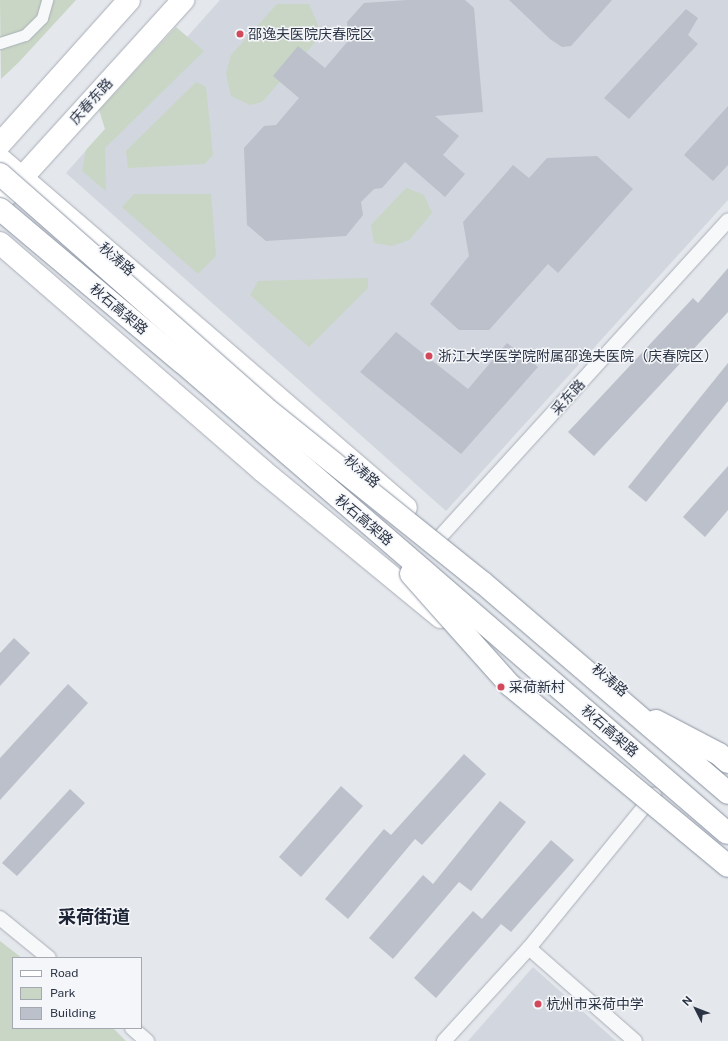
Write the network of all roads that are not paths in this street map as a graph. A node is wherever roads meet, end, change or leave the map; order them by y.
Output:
1 (47, 0) edge
2 (129, 0) edge
3 (183, 0) edge
4 (0, 43) edge
5 (0, 144) edge
6 (0, 159) edge
7 (0, 174) edge
8 (22, 178) junction
9 (0, 202) edge
10 (0, 209) edge
11 (728, 221) edge
12 (0, 243) edge
13 (354, 511) junction
14 (440, 537) junction
15 (618, 700) junction
16 (727, 776) edge
17 (655, 793) junction
18 (727, 843) edge
19 (728, 866) edge
20 (0, 918) edge
21 (529, 948) junction
22 (48, 957) edge
23 (133, 1029) edge
24 (147, 1041) edge
25 (444, 1041) edge
26 (635, 1041) edge

1 - 4 street
2 - 5 main road
3 - 8 main road, 庆春东路
6 - 8 main road, 秋涛路
7 - 15 main road, 秋石高架路, bridge
8 - 9 main road, 庆春东路
8 - 14 main road, 秋涛路
10 - 13 main road, 秋石高架路, bridge
11 - 14 street, 采东路
12 - 17 main road
13 - 18 main road, 秋石高架路, bridge
13 - 19 main road, bridge
14 - 16 main road, 秋涛路
15 - 16 main road, 秋石高架路, bridge
15 - 16 main road, bridge
17 - 18 main road
17 - 21 street
20 - 22 street
21 - 25 street
21 - 26 street
23 - 24 street

